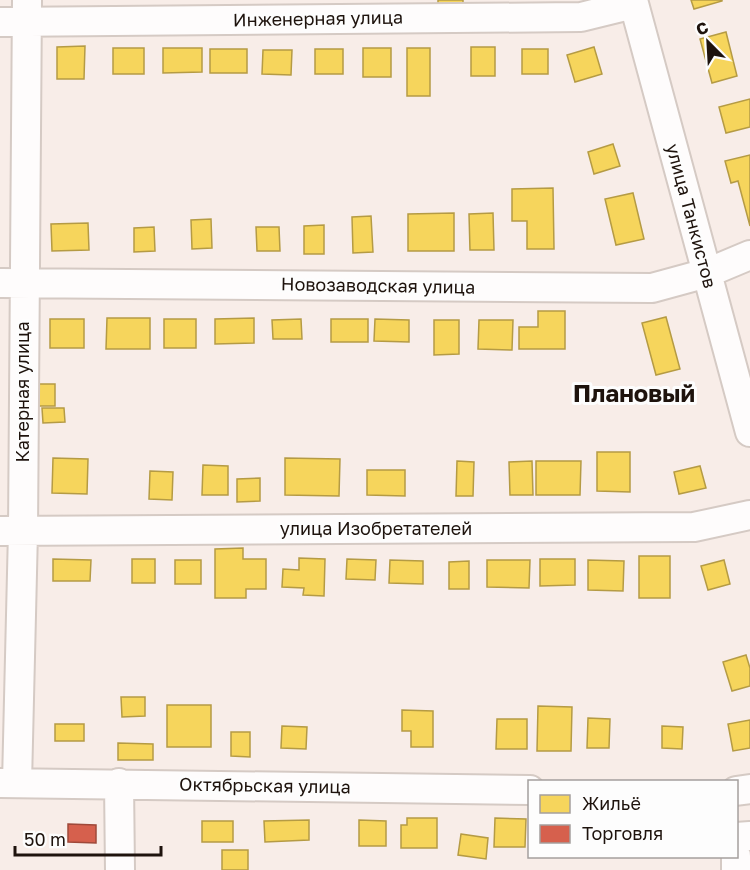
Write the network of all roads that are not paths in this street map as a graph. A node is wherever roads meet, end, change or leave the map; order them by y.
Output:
1 (633, 2) edge
2 (18, 15) edge
3 (750, 255) edge
4 (707, 273) junction
5 (12, 283) edge
6 (750, 432) edge
7 (750, 515) edge
8 (11, 531) edge
9 (8, 783) edge
10 (119, 783) junction
11 (528, 790) edge
12 (750, 869) edge
13 (120, 870) edge
14 (736, 870) edge

1 - 2 street, Инженерная улица
1 - 4 street, улица Танкистов
2 - 5 street, Катерная улица
3 - 4 street, Новозаводская улица
4 - 5 street, Новозаводская улица
4 - 6 street, улица Танкистов
5 - 8 street, Катерная улица
7 - 8 street, улица Изобретателей
8 - 9 street, Катерная улица
9 - 10 street, Октябрьская улица
10 - 11 street, Октябрьская улица
10 - 13 street
12 - 14 street

